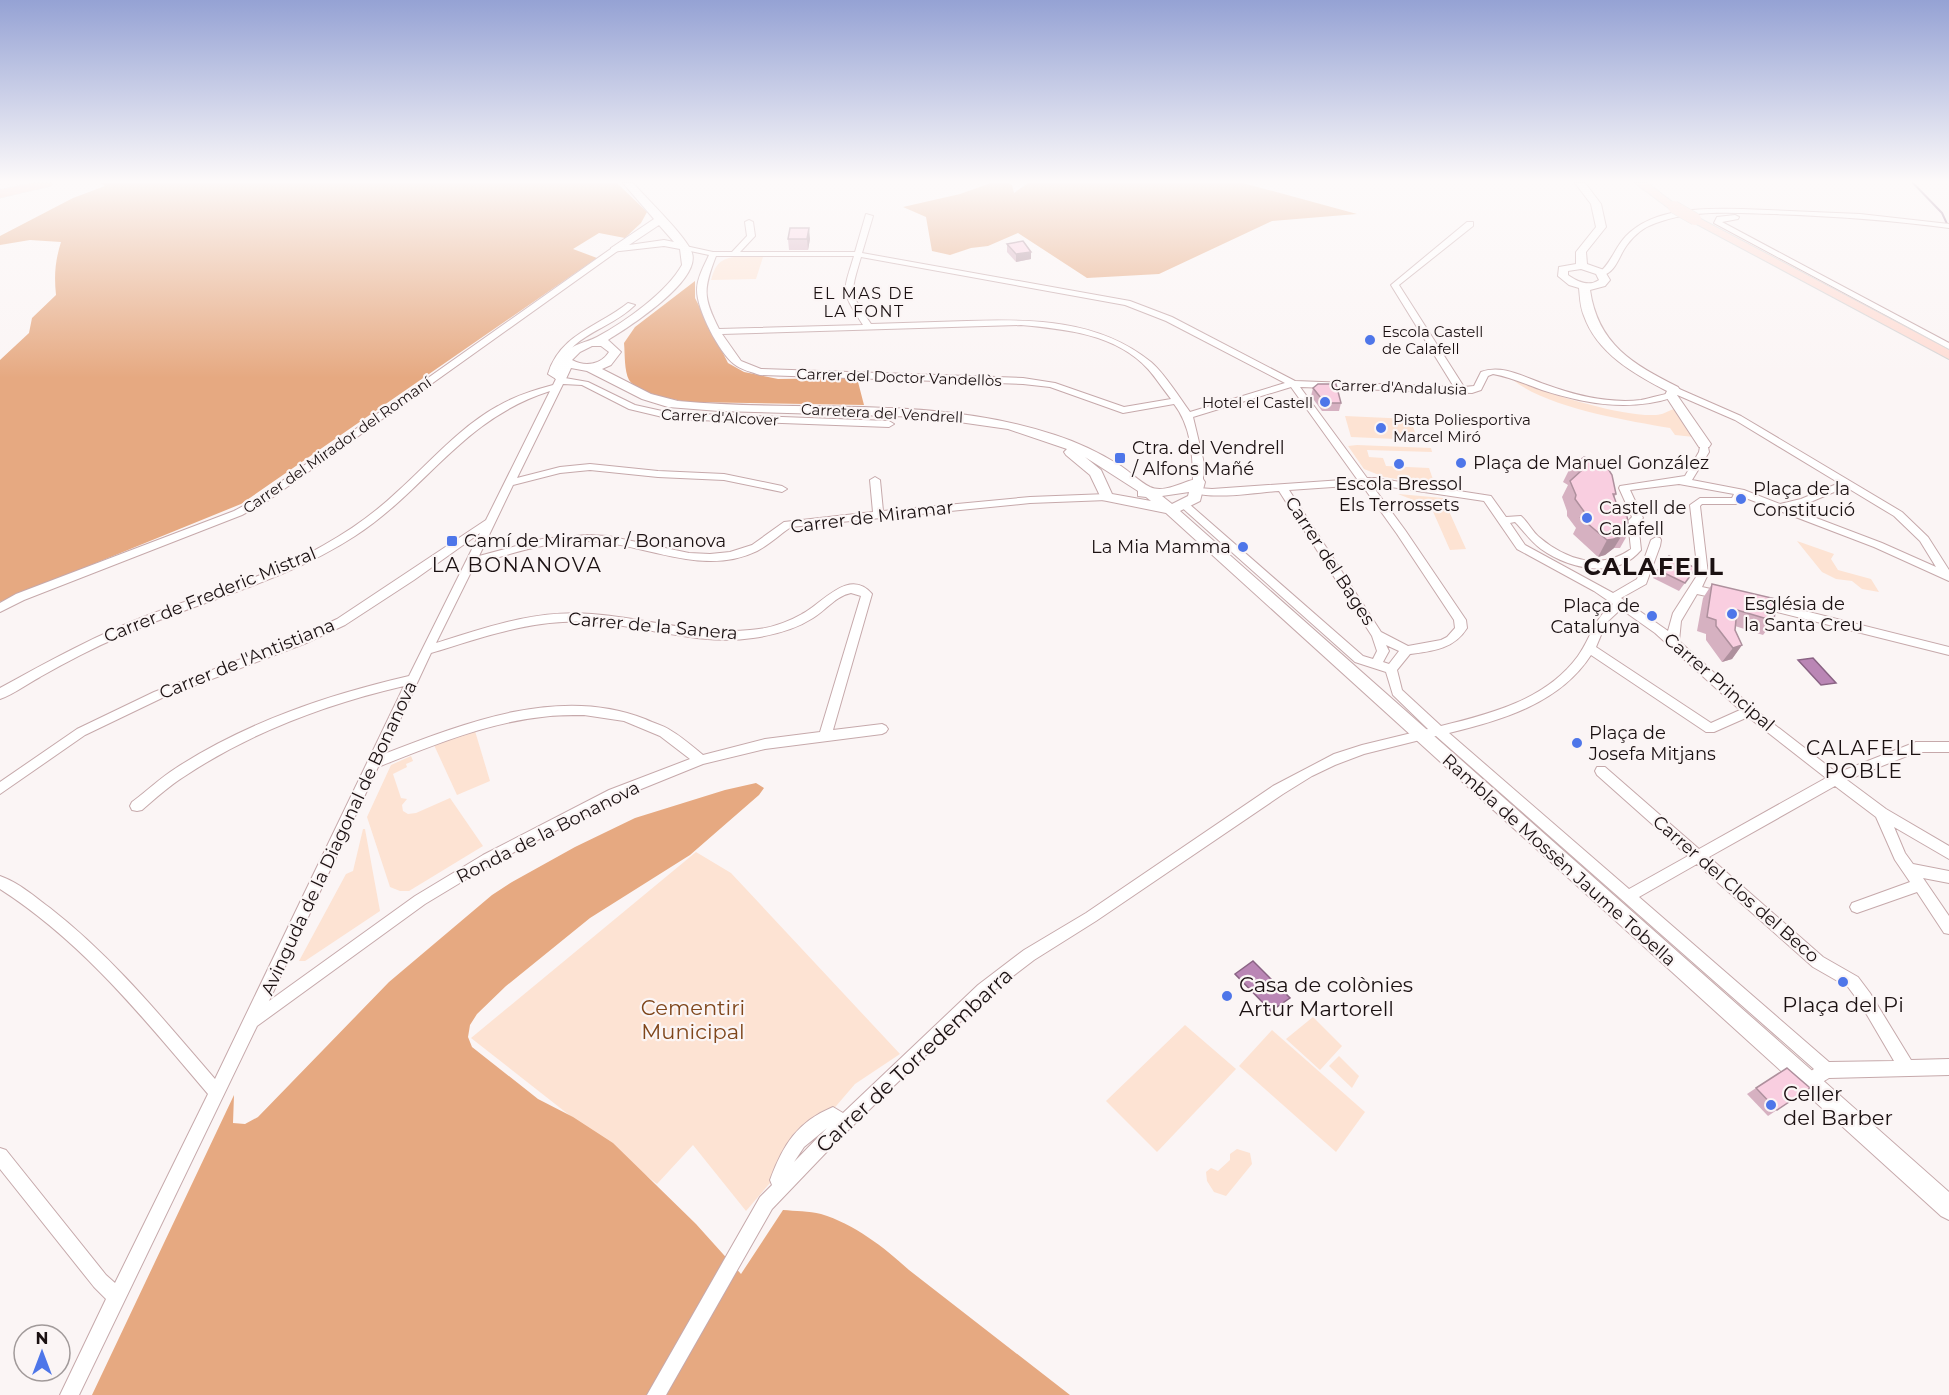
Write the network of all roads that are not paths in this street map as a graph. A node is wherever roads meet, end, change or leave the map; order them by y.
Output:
1 (618, 248) edge
2 (628, 248) edge
3 (684, 248) edge
4 (689, 248) edge
5 (740, 248) edge
6 (859, 248) edge
7 (1440, 248) edge
8 (1584, 248) edge
9 (1621, 248) edge
10 (1749, 248) edge
11 (1765, 248) edge
12 (615, 250) junction
13 (713, 254) junction
14 (734, 254) junction
15 (857, 254) junction
16 (1582, 266) junction
17 (1602, 274) junction
18 (1584, 286) junction
19 (631, 305) dead end
20 (868, 326) junction
21 (623, 327) junction
22 (717, 332) junction
23 (596, 343) junction
24 (611, 346) junction
25 (1949, 346) edge
26 (1949, 356) edge
27 (567, 362) junction
28 (607, 362) junction
29 (585, 367) junction
30 (614, 378) junction
31 (558, 382) junction
32 (1293, 384) junction
33 (1461, 390) junction
34 (1672, 393) junction
35 (524, 396) junction
36 (1177, 401) junction
37 (548, 404) junction
38 (1188, 416) junction
39 (889, 424) dead end
40 (1054, 439) junction
41 (1704, 444) joint
42 (875, 480) dead end
43 (1364, 481) junction
44 (1679, 481) junction
45 (508, 483) junction
46 (1848, 483) junction
47 (1194, 486) junction
48 (1282, 488) junction
49 (782, 489) dead end
50 (1149, 492) junction
51 (1740, 492) junction
52 (1107, 497) junction
53 (1177, 507) junction
54 (1779, 507) junction
55 (878, 514) junction
56 (490, 520) junction
57 (1504, 521) junction
58 (1656, 540) dead end
59 (1636, 550) junction
60 (1651, 556) junction
61 (470, 562) junction
62 (1949, 578) edge
63 (1694, 589) junction
64 (1727, 597) edge
65 (1617, 601) junction
66 (1749, 602) edge
67 (0, 608) edge
68 (1377, 635) junction
69 (1673, 642) junction
70 (1589, 648) junction
71 (427, 650) junction
72 (1407, 650) junction
73 (1949, 651) edge
74 (1373, 664) junction
75 (1391, 669) junction
76 (1351, 673) junction
77 (413, 679) junction
78 (0, 694) edge
79 (1749, 711) junction
80 (882, 729) dead end
81 (826, 734) junction
82 (1430, 734) junction
83 (1949, 747) edge
84 (701, 760) junction
85 (374, 763) junction
86 (1601, 771) dead end
87 (1836, 779) junction
88 (0, 789) edge
89 (137, 806) dead end
90 (1881, 813) junction
91 (1949, 853) edge
92 (1699, 856) junction
93 (1908, 869) junction
94 (1949, 877) edge
95 (0, 882) edge
96 (1920, 885) junction
97 (1628, 896) junction
98 (1857, 907) dead end
99 (1949, 928) edge
100 (252, 1022) junction
101 (1949, 1067) edge
102 (1907, 1068) junction
103 (1826, 1070) junction
104 (1808, 1083) junction
105 (217, 1093) junction
106 (0, 1156) edge
107 (1949, 1208) edge
108 (117, 1297) junction
109 (69, 1395) edge
110 (656, 1395) edge

1 - 12 street
2 - 12 street
3 - 21 street
4 - 13 street
5 - 14 street
6 - 15 street
7 - 33 street
8 - 16 street
9 - 17 street
10 - 26 main road, bridge
11 - 25 street
12 - 67 street, Carrer del Mirador del Romaní
13 - 14 street
13 - 22 street, Carrer del Doctor Vandellòs
14 - 15 street
15 - 20 street
15 - 32 street
16 - 17 street
16 - 18 street
17 - 18 street
18 - 34 street
19 - 31 street
20 - 22 street
20 - 36 street
21 - 23 street
21 - 24 street
22 - 36 street, Carrer del Doctor Vandellòs
23 - 24 street
23 - 27 street
24 - 28 street
27 - 29 street, Carretera del Vendrell
27 - 31 street
28 - 29 street
28 - 30 street
29 - 30 street, Carretera del Vendrell
29 - 31 street
30 - 40 street, Carretera del Vendrell
31 - 35 street, Carrer de Frederic Mistral
31 - 37 street, Avinguda de la Diagonal de Bonanova
31 - 39 street, Carrer d'Alcover
32 - 33 street, Carrer d'Andalusia
32 - 38 street, Carrer d'Andalusia
32 - 43 street
33 - 34 street, Carrer d'Andalusia
34 - 41 street
34 - 46 street
35 - 37 street
35 - 78 street, Carrer de Frederic Mistral
36 - 38 street
37 - 45 street, Avinguda de la Diagonal de Bonanova
38 - 47 street
40 - 50 street, Carretera del Vendrell
40 - 52 street
41 - 44 street
42 - 55 street
43 - 48 street
43 - 57 street, Carrer Principal
43 - 72 street
44 - 51 street
44 - 59 street
45 - 49 street
45 - 56 street, Avinguda de la Diagonal de Bonanova
46 - 54 street
46 - 62 street
47 - 48 street
47 - 50 street
47 - 53 street
48 - 68 street, Carrer del Bages
50 - 52 street
50 - 53 street, Carretera del Vendrell
51 - 54 street
51 - 63 street
52 - 53 street
52 - 55 street, Carrer de Miramar
53 - 74 street
53 - 76 street, Rambla de Mossèn Jaume Tobella
54 - 62 street
55 - 61 street, Carrer de Miramar
56 - 61 street, Avinguda de la Diagonal de Bonanova
56 - 88 street, Carrer de l'Antistiana
57 - 59 street
57 - 65 street, Carrer Principal
58 - 60 street, Carrer de Torredembarra
59 - 60 street
60 - 65 street, Carrer de Torredembarra
61 - 71 street, Avinguda de la Diagonal de Bonanova
63 - 64 street
63 - 69 street
65 - 69 street, Carrer Principal
65 - 70 street, Carrer de Torredembarra
66 - 73 street
68 - 72 street, Carrer del Bages
68 - 74 street, Carrer del Bages
69 - 79 street, Carrer Principal
70 - 79 street
70 - 82 street, Carrer de Torredembarra
71 - 77 street, Avinguda de la Diagonal de Bonanova
71 - 81 street, Carrer de la Sanera
72 - 75 street
74 - 75 street
74 - 76 street
75 - 82 street, Rambla de Mossèn Jaume Tobella
76 - 82 street, Rambla de Mossèn Jaume Tobella
77 - 85 street, Avinguda de la Diagonal de Bonanova
77 - 89 street
79 - 87 street, Carrer Principal
80 - 81 street, Ronda de la Bonanova
81 - 84 street, Ronda de la Bonanova
82 - 97 street, Rambla de Mossèn Jaume Tobella
82 - 104 street, Rambla de Mossèn Jaume Tobella
82 - 110 street, Carrer de Torredembarra
83 - 87 street
84 - 85 street
84 - 100 street, Ronda de la Bonanova
85 - 100 street, Avinguda de la Diagonal de Bonanova
86 - 92 street, Carrer del Clos del Beco
87 - 90 street, Carrer Principal
87 - 92 street
90 - 91 street, Carrer Principal
90 - 93 street
92 - 97 street
92 - 102 street, Carrer del Clos del Beco
93 - 94 street
93 - 96 street
95 - 105 street
96 - 98 street
96 - 99 street
97 - 103 street, Rambla de Mossèn Jaume Tobella
100 - 105 street, Avinguda de la Diagonal de Bonanova
101 - 102 street
102 - 103 street
103 - 104 street
104 - 107 street, Rambla de Mossèn Jaume Tobella
105 - 108 street, Avinguda de la Diagonal de Bonanova
106 - 108 street
108 - 109 street, Avinguda de la Diagonal de Bonanova

